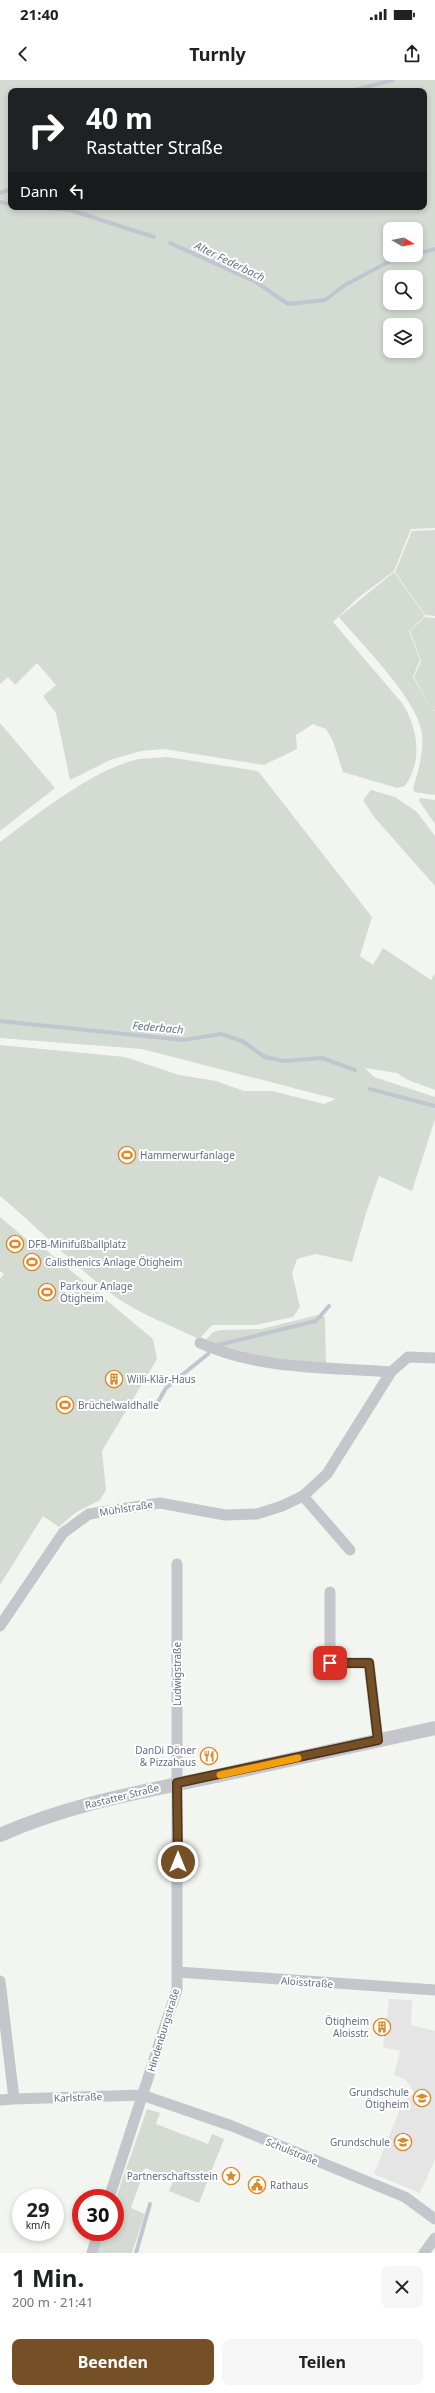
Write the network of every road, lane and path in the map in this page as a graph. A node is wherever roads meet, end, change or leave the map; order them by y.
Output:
1 (200, 1343) dead end
2 (435, 1358) edge
3 (391, 1372) junction
4 (303, 1496) junction
5 (350, 1550) dead end
6 (177, 1564) dead end
7 (330, 1592) dead end
8 (0, 1626) edge
9 (435, 1728) edge
10 (378, 1740) junction
11 (177, 1783) junction
12 (0, 1835) edge
13 (178, 1972) junction
14 (0, 1981) edge
15 (435, 1990) edge
16 (142, 2095) junction
17 (14, 2099) junction
18 (0, 2100) edge
19 (112, 2189) edge
20 (435, 2219) edge
21 (435, 2238) edge
22 (95, 2241) edge
23 (92, 2253) edge
24 (424, 2253) edge

1 - 3 street
2 - 3 street, Mühlstraße
3 - 4 street, Mühlstraße
4 - 5 street
4 - 8 street, Mühlstraße
6 - 11 street, Ludwigstraße
7 - 10 street
9 - 10 street, Rastatter Straße
10 - 11 street, Rastatter Straße
11 - 12 street, Rastatter Straße
11 - 13 street, Hindenburgstraße
13 - 15 street, Aloisstraße
13 - 16 street, Hindenburgstraße
14 - 17 street
16 - 17 street, Karlstraße
16 - 19 street, Hindenburgstraße
16 - 20 street, Schulstraße
17 - 18 street, Karlstraße
21 - 24 street
22 - 23 street

